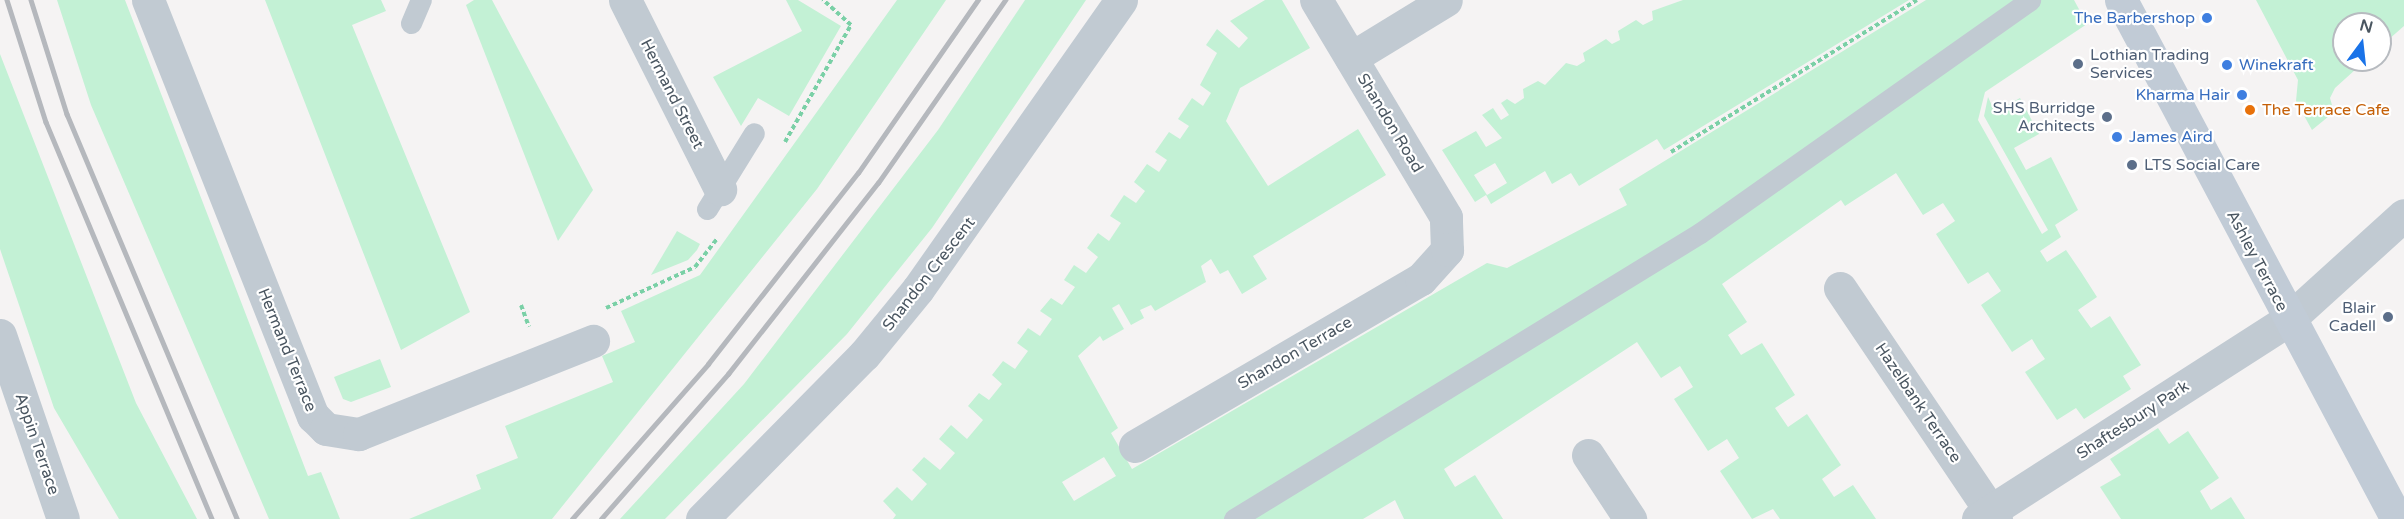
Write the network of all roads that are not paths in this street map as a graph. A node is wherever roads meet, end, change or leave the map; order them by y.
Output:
1 (148, 0) edge
2 (421, 0) edge
3 (625, 0) edge
4 (1121, 0) edge
5 (1316, 0) edge
6 (1446, 0) edge
7 (2030, 0) edge
8 (2121, 0) edge
9 (411, 23) dead end
10 (1351, 58) junction
11 (754, 133) dead end
12 (713, 199) joint
13 (2404, 215) edge
14 (1447, 250) joint
15 (1840, 288) dead end
16 (2288, 320) junction
17 (0, 335) edge
18 (593, 341) dead end
19 (1135, 446) dead end
20 (1588, 455) dead end
21 (1988, 516) edge
22 (63, 519) edge
23 (702, 519) edge
24 (1234, 519) edge
25 (1630, 519) edge
26 (2397, 519) edge

1 - 18 street, Hermand Terrace
2 - 9 lane
3 - 12 street, Hermand Street
4 - 23 street, Shandon Crescent
5 - 10 street, Shandon Road
6 - 10 street
7 - 24 lane
8 - 16 street, Ashley Terrace
10 - 14 street, Shandon Road
11 - 12 lane
13 - 16 street, Shaftesbury Park
14 - 19 street, Shandon Terrace
15 - 21 street, Hazelbank Terrace
16 - 21 street, Shaftesbury Park
16 - 26 street, Ashley Terrace
17 - 22 street, Appin Terrace
20 - 25 street

